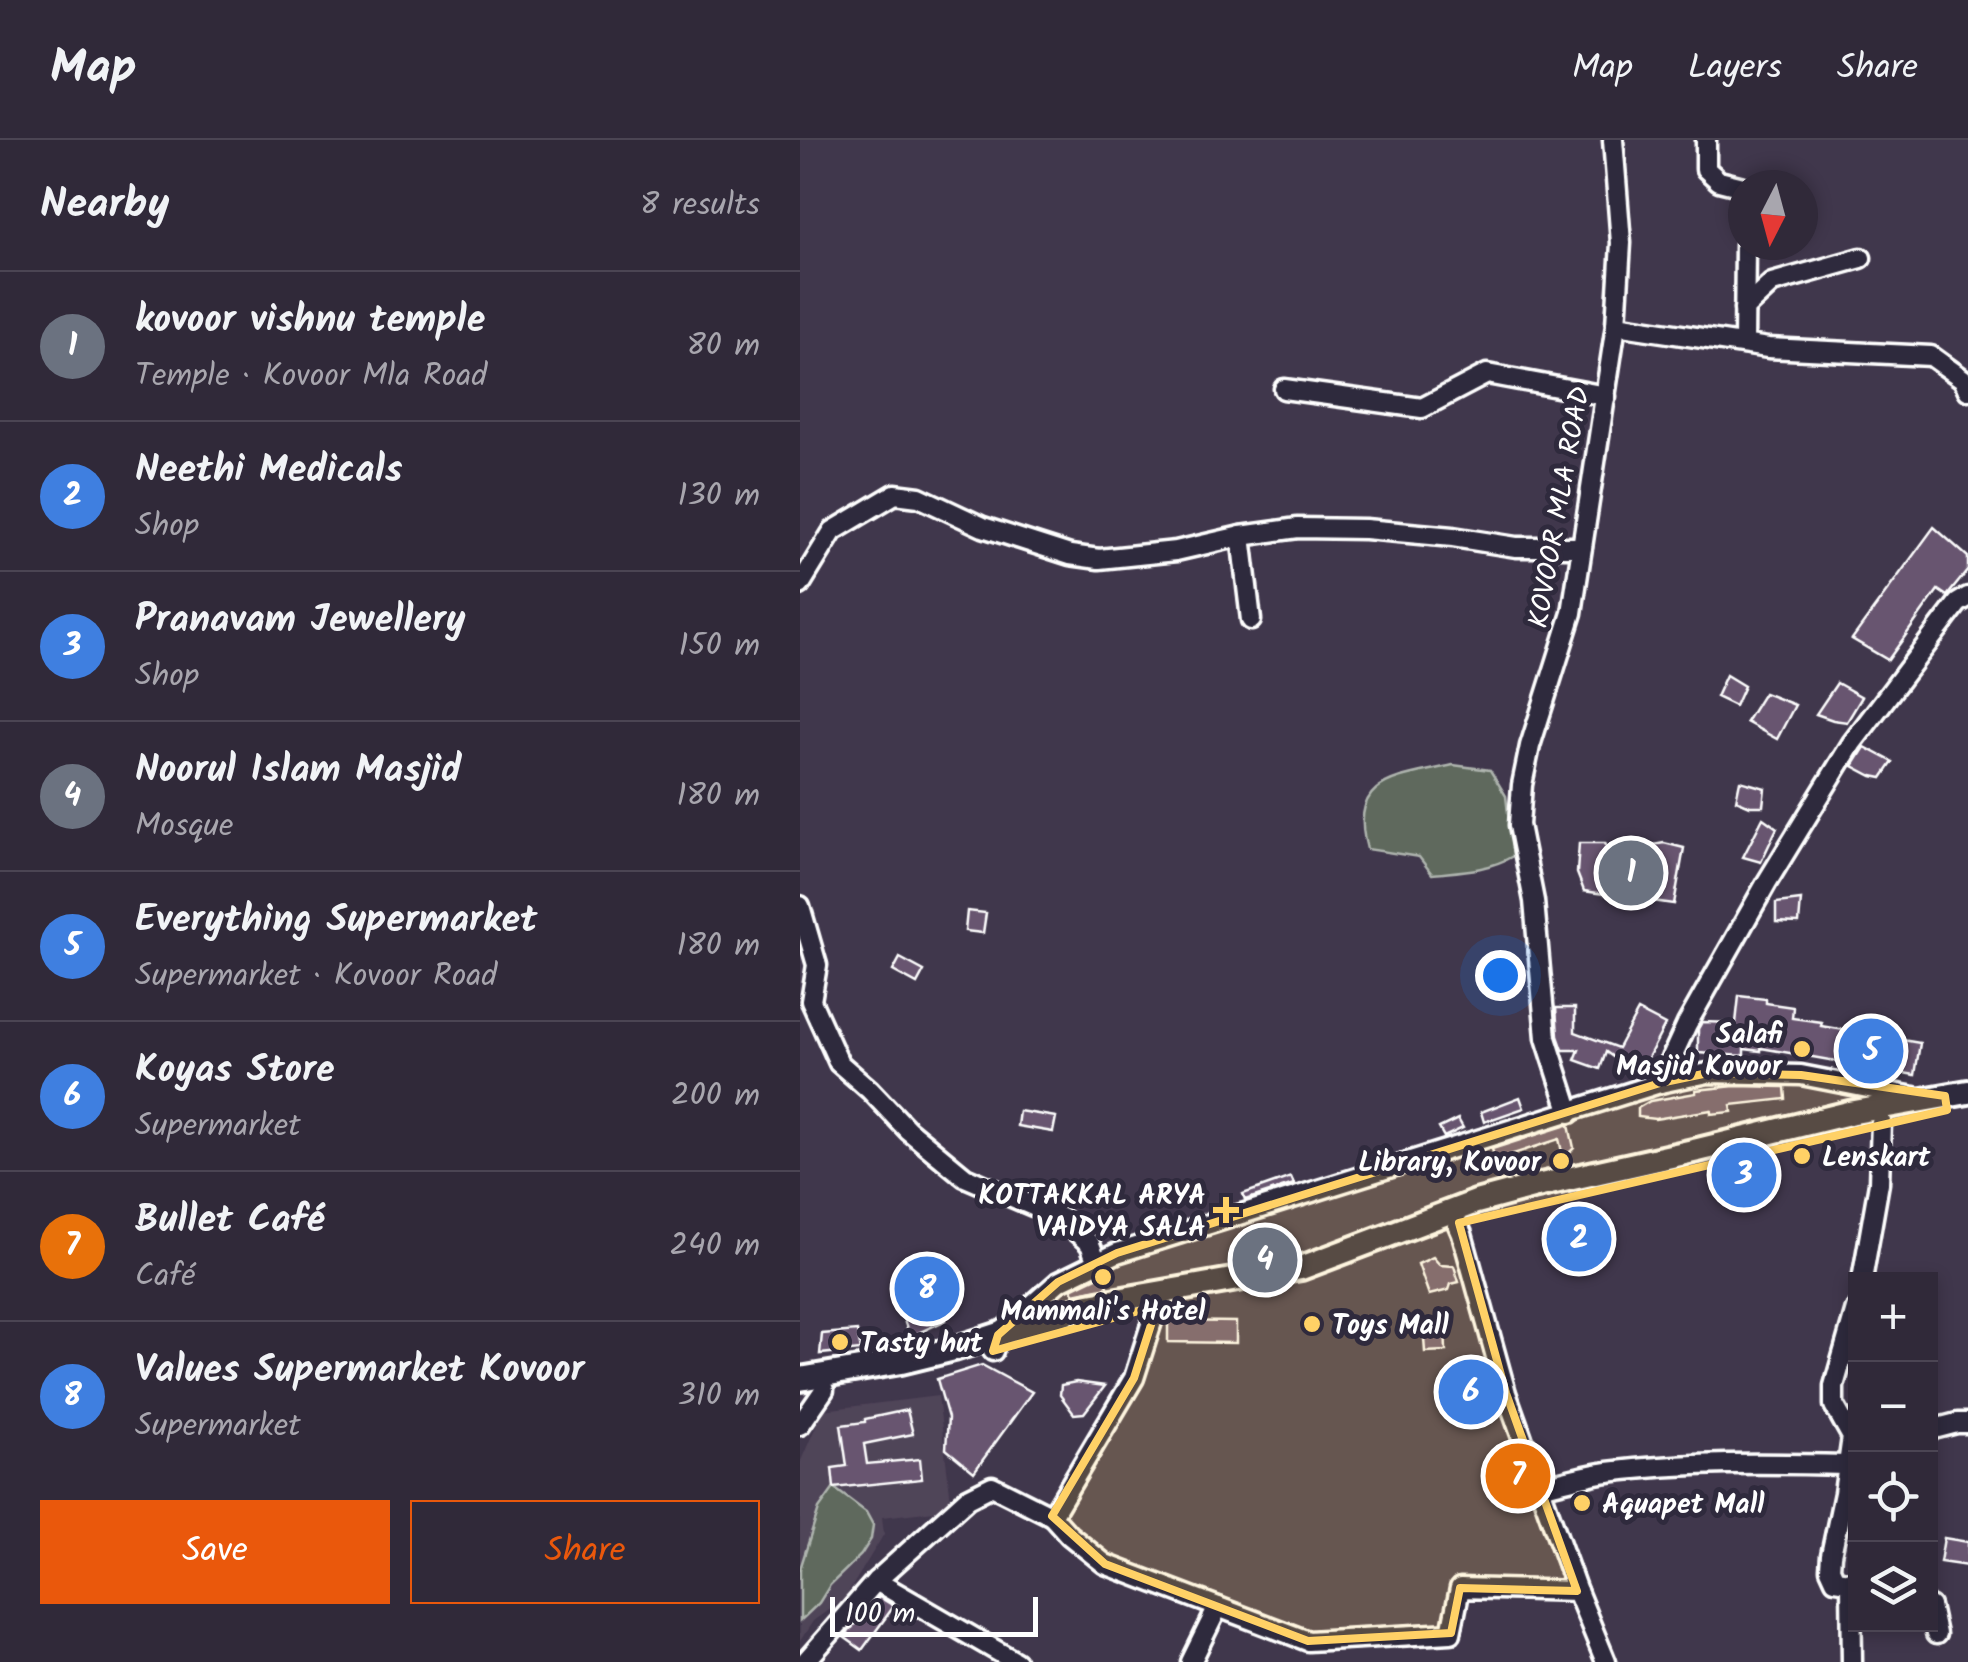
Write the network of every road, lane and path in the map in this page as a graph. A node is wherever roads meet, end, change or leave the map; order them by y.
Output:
1 (1614, 140) edge
2 (1706, 140) edge
3 (1728, 183) edge
4 (1861, 258) dead end
5 (1745, 260) edge
6 (1744, 310) junction
7 (1616, 325) junction
8 (1744, 344) junction
9 (1284, 388) dead end
10 (1968, 390) edge
11 (1606, 396) junction
12 (1241, 536) junction
13 (1582, 547) junction
14 (800, 585) edge
15 (1968, 597) edge
16 (1251, 620) dead end
17 (800, 906) edge
18 (1660, 1083) junction
19 (1950, 1101) edge
20 (1570, 1113) junction
21 (1881, 1122) junction
22 (1455, 1217) junction
23 (1386, 1243) junction
24 (1097, 1263) junction
25 (1864, 1272) edge
26 (1157, 1306) junction
27 (1848, 1337) edge
28 (996, 1343) junction
29 (800, 1378) edge
30 (824, 1390) junction
31 (800, 1393) edge
32 (1968, 1424) edge
33 (800, 1425) edge
34 (1848, 1428) edge
35 (1938, 1428) edge
36 (1850, 1452) edge
37 (1846, 1466) junction
38 (1540, 1488) junction
39 (1052, 1516) junction
40 (876, 1582) junction
41 (1848, 1582) edge
42 (1577, 1591) junction
43 (1218, 1607) junction
44 (1852, 1632) edge
45 (805, 1662) edge
46 (1016, 1662) edge
47 (1191, 1662) edge
48 (1606, 1662) edge
49 (1852, 1662) edge

1 - 7 street, KOVOOR MLA ROAD
2 - 3 street
4 - 6 street
5 - 6 street
6 - 8 street
7 - 8 street
7 - 11 street, KOVOOR MLA ROAD
8 - 10 street
9 - 11 street
11 - 13 street, KOVOOR MLA ROAD
12 - 13 street
12 - 14 street
12 - 16 street
13 - 20 street, KOVOOR MLA ROAD
15 - 18 street
17 - 24 street
18 - 19 street
18 - 20 street
19 - 21 main road
19 - 22 main road
20 - 24 street
21 - 22 main road
21 - 25 street
22 - 23 main road
22 - 38 street
23 - 26 main road
23 - 28 main road
24 - 28 street
26 - 28 main road
26 - 39 street
27 - 34 street
28 - 29 main road
28 - 30 main road
30 - 31 main road
30 - 33 street
32 - 35 street
36 - 37 street
37 - 38 street
37 - 41 street
38 - 42 street
39 - 40 street
39 - 43 street
40 - 45 street
40 - 46 street
42 - 43 street
42 - 48 street
43 - 47 street
44 - 49 street

